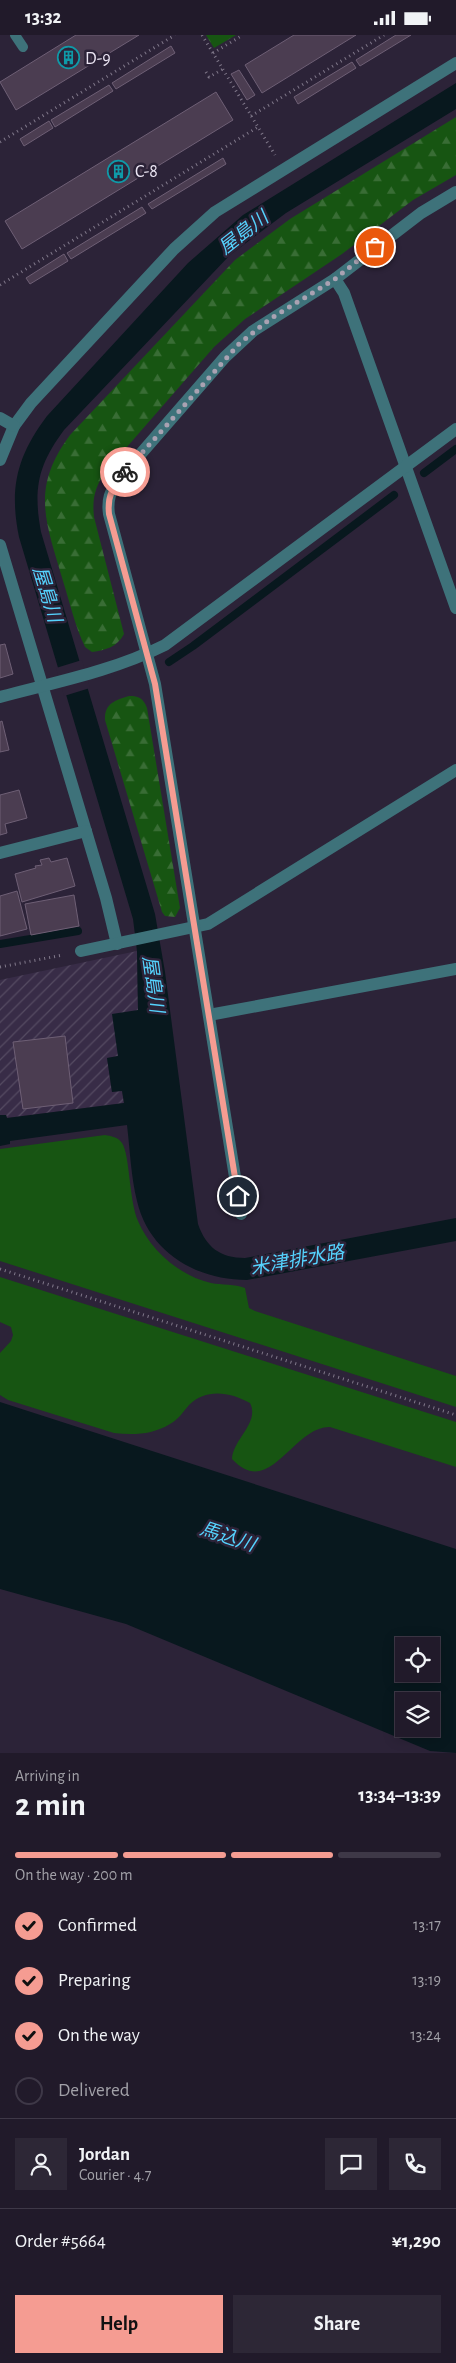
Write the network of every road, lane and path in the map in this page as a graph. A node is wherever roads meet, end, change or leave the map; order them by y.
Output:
1 (15, 35) edge
2 (175, 35) edge
3 (202, 35) edge
4 (243, 35) edge
5 (384, 35) edge
6 (23, 47) dead end
7 (213, 53) junction
8 (456, 63) edge
9 (222, 69) junction
10 (206, 72) dead end
11 (252, 116) junction
12 (258, 127) junction
13 (0, 142) edge
14 (284, 168) junction
15 (456, 192) edge
16 (335, 279) junction
17 (0, 285) edge
18 (0, 418) edge
19 (14, 426) junction
20 (456, 429) edge
21 (0, 460) edge
22 (406, 466) junction
23 (0, 545) edge
24 (456, 608) edge
25 (147, 654) junction
26 (42, 686) junction
27 (0, 697) edge
28 (456, 770) edge
29 (86, 831) junction
30 (0, 853) edge
31 (194, 927) junction
32 (123, 943) junction
33 (81, 951) joint
34 (0, 967) edge
35 (456, 969) edge
36 (208, 1015) junction
37 (241, 1214) dead end
38 (0, 1269) edge
39 (456, 1415) edge

1 - 6 lane
2 - 13 path
3 - 7 path
4 - 7 path
5 - 11 path
7 - 9 path
8 - 14 street
9 - 10 path
9 - 11 path
11 - 12 path
12 - 14 path
12 - 17 path
14 - 19 street
15 - 16 street
16 - 22 street
16 - 25 street
18 - 19 street
19 - 21 street
20 - 22 street
22 - 24 street
22 - 25 street
23 - 26 street
25 - 26 street
25 - 31 street
26 - 27 street
26 - 29 street
28 - 31 street
29 - 30 street
29 - 32 street
31 - 32 street
31 - 36 street
32 - 33 street
33 - 34 path
35 - 36 street
36 - 37 street
38 - 39 path

